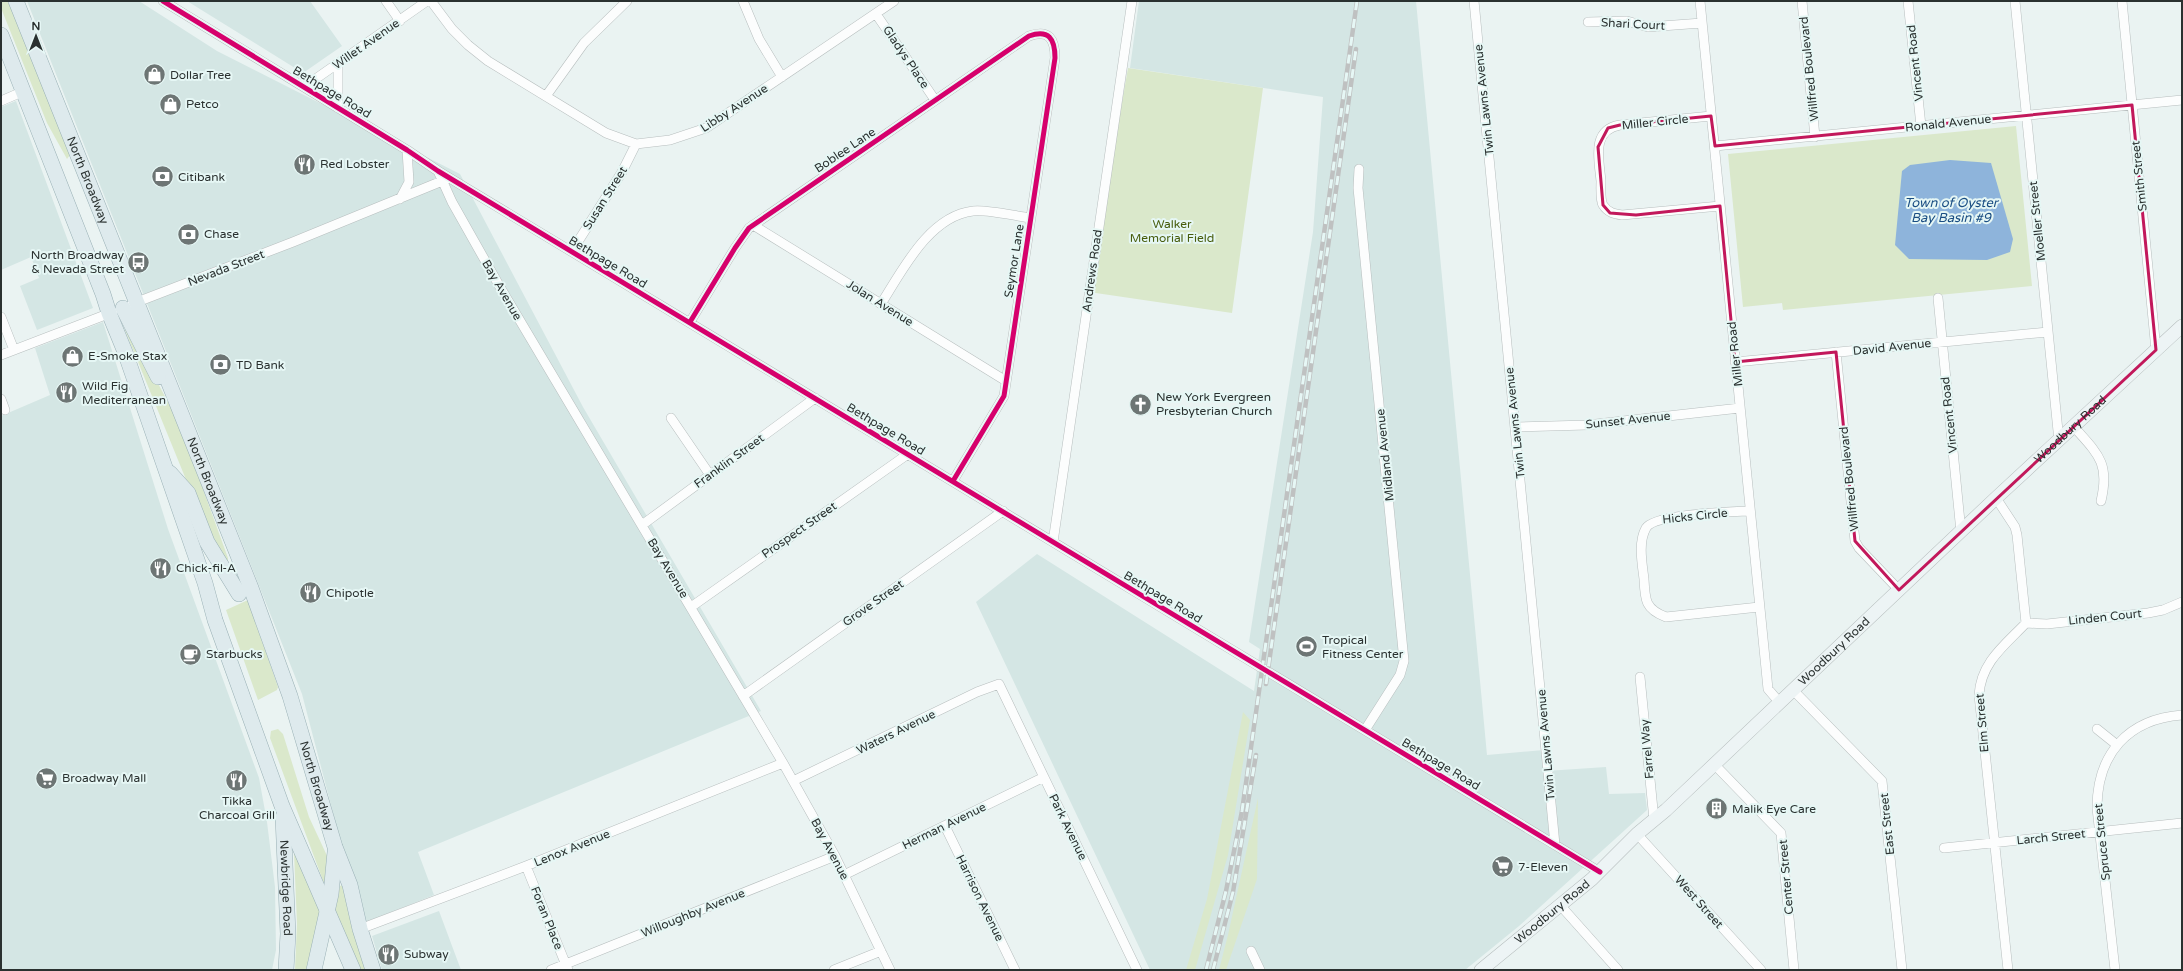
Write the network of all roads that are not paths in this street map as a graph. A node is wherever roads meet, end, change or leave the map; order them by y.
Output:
1 (16, 1) edge
2 (163, 1) edge
3 (386, 1) edge
4 (427, 1) edge
5 (431, 1) edge
6 (626, 1) edge
7 (743, 1) edge
8 (894, 1) edge
9 (1132, 1) edge
10 (1474, 1) edge
11 (1700, 1) edge
12 (1802, 1) edge
13 (1908, 1) edge
14 (2015, 1) edge
15 (2122, 1) edge
16 (876, 14) junction
17 (400, 21) junction
18 (1588, 22) dead end
19 (1702, 23) junction
20 (1046, 34) joint
21 (1, 35) edge
22 (338, 64) junction
23 (782, 77) junction
24 (304, 87) junction
25 (24, 90) junction
26 (546, 96) junction
27 (935, 100) junction
28 (2182, 100) edge
29 (1, 101) edge
30 (2132, 105) junction
31 (338, 108) junction
32 (2027, 115) junction
33 (1711, 116) junction
34 (1921, 126) junction
35 (1815, 136) junction
36 (636, 144) junction
37 (1715, 146) junction
38 (407, 150) junction
39 (1359, 169) dead end
40 (438, 171) joint
41 (446, 180) junction
42 (400, 199) junction
43 (1720, 206) junction
44 (1031, 218) junction
45 (753, 225) junction
46 (572, 251) junction
47 (1938, 298) dead end
48 (138, 302) junction
49 (881, 304) junction
50 (123, 308) junction
51 (108, 313) junction
52 (1, 317) edge
53 (690, 322) junction
54 (2182, 326) edge
55 (2048, 332) junction
56 (1942, 342) junction
57 (14, 350) junction
58 (2156, 350) junction
59 (1836, 352) junction
60 (1, 355) edge
61 (1735, 362) junction
62 (1006, 381) junction
63 (815, 398) junction
64 (1, 399) edge
65 (1740, 408) junction
66 (5, 410) dead end
67 (670, 418) dead end
68 (186, 422) junction
69 (1516, 427) junction
70 (2074, 427) junction
71 (2059, 440) junction
72 (908, 454) junction
73 (165, 468) junction
74 (710, 475) junction
75 (953, 481) junction
76 (1996, 498) junction
77 (2102, 501) dead end
78 (1002, 511) junction
79 (1749, 511) junction
80 (642, 525) junction
81 (1961, 532) junction
82 (1053, 542) junction
83 (1898, 590) junction
84 (239, 594) dead end
85 (2182, 602) edge
86 (691, 607) junction
87 (1759, 607) junction
88 (2026, 623) junction
89 (1640, 677) dead end
90 (1000, 684) joint
91 (1793, 690) junction
92 (743, 696) junction
93 (1780, 702) junction
94 (2182, 715) edge
95 (2097, 729) dead end
96 (1365, 730) junction
97 (2117, 745) junction
98 (783, 763) junction
99 (1714, 764) junction
100 (1044, 777) junction
101 (793, 781) junction
102 (282, 806) junction
103 (1654, 820) junction
104 (2182, 823) edge
105 (945, 826) junction
106 (2100, 832) junction
107 (1637, 834) junction
108 (1995, 843) junction
109 (1555, 845) junction
110 (335, 847) junction
111 (1944, 848) dead end
112 (835, 856) junction
113 (526, 866) junction
114 (1600, 872) junction
115 (844, 875) junction
116 (1560, 905) junction
117 (327, 912) junction
118 (360, 929) junction
119 (881, 951) junction
120 (1251, 951) dead end
121 (566, 967) edge
122 (286, 970) edge
123 (314, 970) edge
124 (353, 970) edge
125 (373, 970) edge
126 (551, 970) edge
127 (834, 970) edge
128 (890, 970) edge
129 (1015, 970) edge
130 (1137, 970) edge
131 (1260, 970) edge
132 (1481, 970) edge
133 (1618, 970) edge
134 (1761, 970) edge
135 (1794, 970) edge
136 (1902, 970) edge
137 (2008, 970) edge
138 (2115, 970) edge

1 - 48 main road, North Broadway
2 - 24 street, Bethpage Road
3 - 17 street
4 - 17 street, Willet Avenue
5 - 26 street, Libby Avenue
6 - 26 street
7 - 23 street
8 - 16 street, Libby Avenue
9 - 82 street, Andrews Road
10 - 69 street, Twin Lawns Avenue
11 - 19 street, Miller Road
12 - 35 street, Willfred Boulevard
13 - 34 street, Vincent Road
14 - 32 street, Moeller Street
15 - 30 street, Smith Street
16 - 23 street, Libby Avenue
16 - 27 street, Gladys Place
17 - 22 street, Willet Avenue
18 - 19 street, Shari Court
19 - 33 street, Miller Road
20 - 27 street, Boblee Lane
20 - 44 street, Seymor Lane
21 - 25 main road
22 - 24 street, Willet Avenue
22 - 31 street
23 - 36 street, Libby Avenue
24 - 31 street, Bethpage Road
25 - 29 street
25 - 51 main road
26 - 36 street, Libby Avenue
27 - 45 street, Boblee Lane
28 - 30 street, Ronald Avenue
30 - 32 street, Ronald Avenue
30 - 58 street, Smith Street
31 - 38 street, Bethpage Road
32 - 34 street, Ronald Avenue
32 - 55 street, Moeller Street
33 - 37 street, Miller Road
33 - 43 street, Miller Circle
34 - 35 street, Ronald Avenue
35 - 37 street, Ronald Avenue
36 - 46 street, Susan Street
37 - 43 street, Miller Road
38 - 40 street, Bethpage Road
38 - 42 street
39 - 96 street, Midland Avenue
40 - 41 street, Bay Avenue
41 - 42 street, Nevada Street
41 - 46 street, Bethpage Road
41 - 80 street, Bay Avenue
42 - 48 street, Nevada Street
43 - 61 street, Miller Road
44 - 49 street
44 - 62 street, Seymor Lane
45 - 49 street, Jolan Avenue
45 - 53 street, Boblee Lane
46 - 53 street, Bethpage Road
47 - 56 street, Vincent Road
48 - 50 street, Nevada Street
48 - 68 main road, North Broadway
49 - 62 street, Jolan Avenue
50 - 51 street, Nevada Street
50 - 68 main road
51 - 57 street, Nevada Street
51 - 73 main road
52 - 57 street
53 - 63 street, Bethpage Road
54 - 58 main road, Woodbury Road
55 - 56 street, David Avenue
55 - 71 street, Moeller Street
56 - 59 street, David Avenue
56 - 81 street, Vincent Road
57 - 60 street, Nevada Street
58 - 70 main road, Woodbury Road
59 - 61 street, David Avenue
59 - 83 street, Willfred Boulevard
61 - 65 street, Miller Road
62 - 75 street, Seymor Lane
63 - 72 street, Bethpage Road
63 - 74 street, Franklin Street
64 - 66 street
65 - 69 street, Sunset Avenue
65 - 79 street, Miller Road
67 - 74 street
68 - 110 main road, North Broadway
69 - 109 street, Twin Lawns Avenue
70 - 71 main road, Woodbury Road
70 - 77 street
71 - 76 main road, Woodbury Road
72 - 75 street, Bethpage Road
72 - 86 street, Prospect Street
73 - 84 main road
73 - 102 main road
74 - 80 street, Franklin Street
75 - 78 street, Bethpage Road
76 - 81 main road, Woodbury Road
76 - 88 street
78 - 82 street, Bethpage Road
78 - 92 street, Grove Street
79 - 87 street, Miller Road
79 - 87 street, Hicks Circle
80 - 86 street, Bay Avenue
81 - 83 main road, Woodbury Road
82 - 96 street, Bethpage Road
83 - 91 main road, Woodbury Road
85 - 88 street, Linden Court
86 - 92 street, Bay Avenue
87 - 93 street, Miller Road
88 - 108 street, Elm Street
89 - 103 street, Farrel Way
90 - 100 street, Park Avenue
90 - 101 street, Waters Avenue
91 - 93 main road, Woodbury Road
91 - 136 street, East Street
92 - 98 street, Bay Avenue
93 - 99 main road, Woodbury Road
94 - 97 street, Spruce Street
95 - 97 street
96 - 109 street, Bethpage Road
97 - 106 street, Spruce Street
98 - 101 street, Bay Avenue
98 - 113 street, Lenox Avenue
99 - 103 main road, Woodbury Road
99 - 135 street, Center Street
100 - 105 street, Herman Avenue
100 - 130 street, Park Avenue
101 - 112 street, Bay Avenue
102 - 117 main road
102 - 122 main road, Newbridge Road
103 - 107 main road, Woodbury Road
104 - 106 street, Larch Street
105 - 115 street, Herman Avenue
105 - 129 street, Harrison Avenue
106 - 108 street, Larch Street
106 - 138 street, Spruce Street
107 - 114 main road, Woodbury Road
107 - 134 street, West Street
108 - 111 street, Larch Street
108 - 137 street, Elm Street
109 - 114 street, Bethpage Road
110 - 117 main road
110 - 118 main road, North Broadway
112 - 115 street, Bay Avenue
112 - 121 street, Willoughby Avenue
113 - 118 street, Lenox Avenue
113 - 121 street, Foran Place
114 - 116 main road, Woodbury Road
115 - 119 street, Bay Avenue
116 - 132 main road, Woodbury Road
116 - 133 street
117 - 123 main road
117 - 124 main road
118 - 125 main road, North Broadway
119 - 127 street
119 - 128 street, Bay Avenue
120 - 131 street
121 - 126 street, Willoughby Avenue

